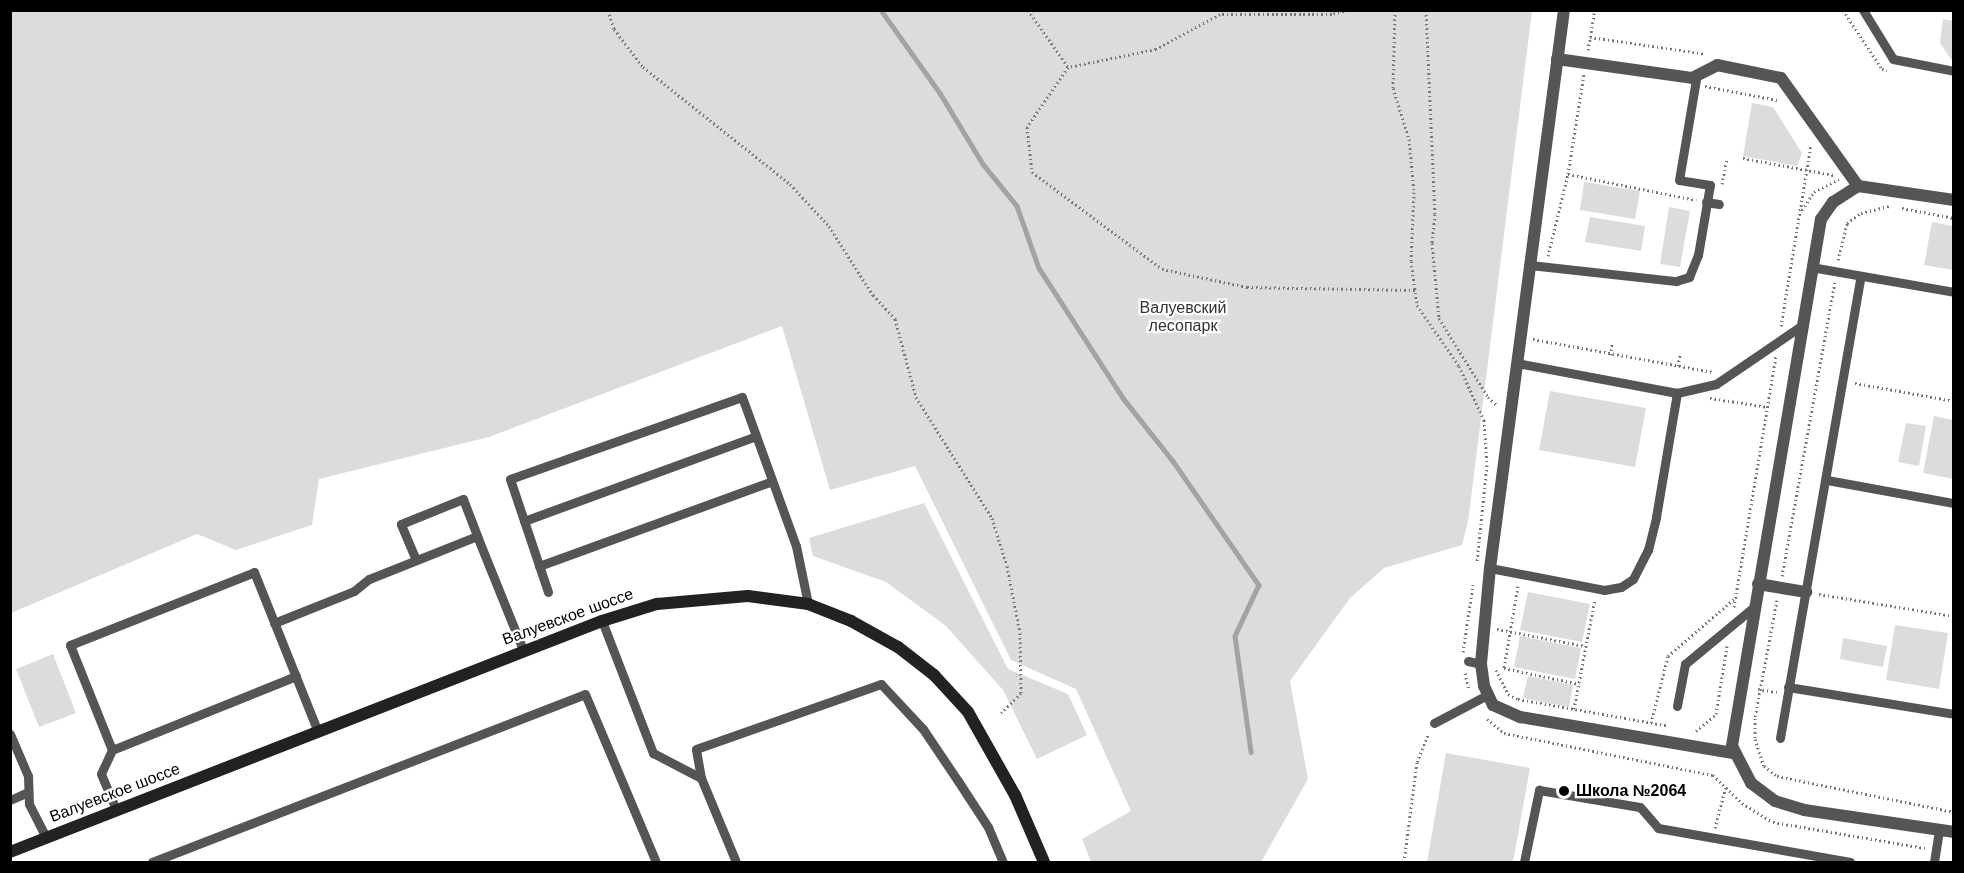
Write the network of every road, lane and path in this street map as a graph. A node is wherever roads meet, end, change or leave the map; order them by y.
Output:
1 (608, 10) edge
2 (1028, 10) edge
3 (1348, 10) edge
4 (1395, 10) edge
5 (1426, 10) edge
6 (1564, 10) edge
7 (1595, 10) edge
8 (1863, 10) edge
9 (1557, 59) junction
10 (1586, 63) junction
11 (1068, 67) junction
12 (1953, 71) edge
13 (1697, 79) junction
14 (1783, 107) dead end
15 (1805, 136) dead end
16 (1743, 158) dead end
17 (1727, 159) dead end
18 (1807, 170) junction
19 (1569, 174) junction
20 (1843, 176) dead end
21 (1858, 186) junction
22 (1953, 200) edge
23 (1706, 202) junction
24 (1719, 204) joint
25 (1800, 215) junction
26 (1953, 219) edge
27 (1699, 245) junction
28 (1711, 246) dead end
29 (1530, 265) junction
30 (1546, 267) junction
31 (1811, 267) junction
32 (1836, 276) junction
33 (1861, 276) junction
34 (1415, 290) junction
35 (1953, 292) edge
36 (1801, 326) junction
37 (1781, 327) junction
38 (1534, 329) dead end
39 (1772, 333) dead end
40 (1532, 339) junction
41 (1779, 341) junction
42 (1612, 342) dead end
43 (1611, 355) junction
44 (1680, 355) dead end
45 (1522, 364) junction
46 (1678, 366) junction
47 (1716, 372) dead end
48 (1843, 381) junction
49 (1677, 393) junction
50 (1953, 401) edge
51 (1497, 405) dead end
52 (756, 436) junction
53 (1827, 480) junction
54 (772, 481) junction
55 (1953, 503) edge
56 (524, 521) junction
57 (477, 536) junction
58 (416, 560) junction
59 (539, 566) junction
60 (1490, 568) junction
61 (1475, 572) dead end
62 (1473, 582) dead end
63 (1518, 582) dead end
64 (1758, 584) junction
65 (548, 592) dead end
66 (1806, 592) junction
67 (1595, 597) dead end
68 (808, 604) junction
69 (1754, 607) junction
70 (1953, 616) edge
71 (602, 621) junction
72 (1498, 621) dead end
73 (274, 623) junction
74 (1731, 626) junction
75 (1497, 629) junction
76 (1509, 632) junction
77 (1497, 639) dead end
78 (1585, 646) junction
79 (523, 650) junction
80 (1496, 659) dead end
81 (1469, 661) junction
82 (296, 676) junction
83 (1579, 684) junction
84 (1788, 687) junction
85 (1487, 695) junction
86 (1474, 700) junction
87 (1677, 706) dead end
88 (1574, 709) junction
89 (1001, 713) dead end
90 (1953, 714) edge
91 (1434, 723) joint
92 (1674, 728) dead end
93 (1686, 729) dead end
94 (318, 732) junction
95 (10, 734) edge
96 (1780, 738) dead end
97 (13, 746) edge
98 (112, 750) junction
99 (1733, 753) junction
100 (1690, 768) dead end
101 (701, 778) junction
102 (1726, 786) dead end
103 (28, 792) junction
104 (10, 800) edge
105 (116, 810) junction
106 (1940, 831) junction
107 (1953, 832) edge
108 (46, 838) junction
109 (1713, 838) junction
110 (10, 852) edge
111 (152, 862) edge
112 (656, 862) edge
113 (736, 862) edge
114 (1003, 862) edge
115 (1044, 862) edge
116 (1404, 862) edge
117 (1524, 862) edge
118 (1850, 862) edge
119 (1934, 862) edge

1 - 89 path
2 - 11 path
3 - 11 path
4 - 34 path
5 - 51 path
6 - 9 street
7 - 10 path
8 - 12 lane
9 - 10 street
9 - 29 street
10 - 13 street
10 - 19 path
11 - 34 path
13 - 14 path
13 - 21 street
13 - 23 lane
15 - 18 path
16 - 18 path
17 - 24 path
18 - 25 path
19 - 23 path
19 - 30 path
20 - 25 path
21 - 22 street
21 - 31 street
23 - 24 lane
23 - 27 lane
25 - 37 path
26 - 32 path
27 - 28 lane
27 - 30 lane
29 - 30 lane
29 - 45 street
31 - 32 lane
31 - 36 street
32 - 33 lane
33 - 35 lane
33 - 48 lane
34 - 61 path
36 - 41 lane
36 - 64 street
37 - 39 path
37 - 41 path
38 - 40 path
40 - 43 path
40 - 45 path
41 - 49 lane
41 - 74 path
42 - 43 path
43 - 46 path
44 - 46 path
45 - 49 lane
45 - 60 street
46 - 47 path
48 - 50 path
48 - 53 lane
49 - 60 lane
52 - 54 lane
52 - 56 lane
52 - 56 lane
53 - 55 lane
53 - 66 lane
54 - 59 lane
54 - 68 lane
56 - 59 lane
57 - 58 lane
57 - 58 lane
57 - 79 lane
58 - 73 lane
59 - 65 lane
60 - 81 street
62 - 81 path
63 - 76 path
64 - 66 street
64 - 69 street
66 - 70 path
66 - 84 lane
67 - 78 path
68 - 71 main road, Валуевское шоссе
68 - 115 main road, Валуевское шоссе
69 - 74 lane
69 - 99 street
71 - 79 main road, Валуевское шоссе
71 - 101 lane
72 - 75 path
73 - 82 lane
73 - 98 lane
74 - 87 lane
74 - 93 path
75 - 76 path
75 - 77 path
76 - 78 path
76 - 83 path
78 - 83 path
79 - 94 main road, Валуевское шоссе
80 - 88 path
81 - 85 street
81 - 86 path
82 - 94 lane
82 - 98 lane
83 - 88 path
84 - 90 lane
84 - 96 lane
85 - 86 lane
85 - 99 street
86 - 91 lane
86 - 100 path
88 - 92 path
91 - 116 path
94 - 105 main road, Валуевское шоссе
95 - 97 lane
97 - 103 lane
98 - 105 lane
99 - 106 street
101 - 113 lane
101 - 114 lane
102 - 109 path
103 - 104 lane
103 - 108 lane
105 - 108 main road, Валуевское шоссе
106 - 107 street
106 - 119 lane
108 - 110 main road, Валуевское шоссе
109 - 117 lane
109 - 118 lane
111 - 112 lane

